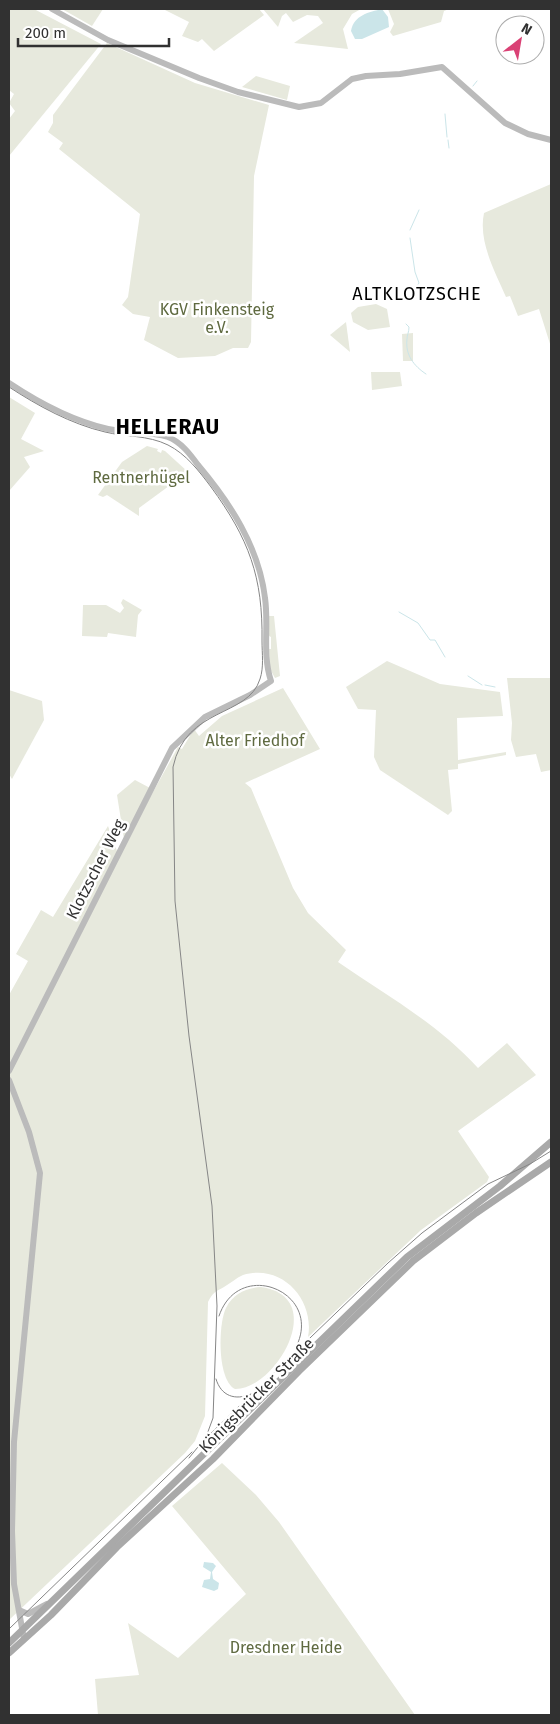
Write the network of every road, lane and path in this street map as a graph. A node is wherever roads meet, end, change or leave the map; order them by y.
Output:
1 (52, 9) edge
2 (551, 140) edge
3 (9, 383) edge
4 (9, 1056) edge
5 (17, 1056) junction
6 (9, 1071) edge
7 (9, 1080) edge
8 (551, 1142) edge
9 (551, 1162) edge
10 (54, 1599) junction
11 (19, 1610) junction
12 (22, 1630) junction
13 (24, 1640) junction
14 (9, 1643) edge
15 (9, 1653) edge

1 - 2 street
3 - 5 street, Klotzscher Weg
4 - 5 street
5 - 6 street, Klotzscher Weg
7 - 11 street
8 - 10 main road, Königsbrücker Straße
9 - 13 main road, Königsbrücker Straße
10 - 11 street
10 - 12 main road, Königsbrücker Straße
11 - 12 street
12 - 13 street
12 - 14 main road, Königsbrücker Straße
13 - 15 main road, Königsbrücker Straße

